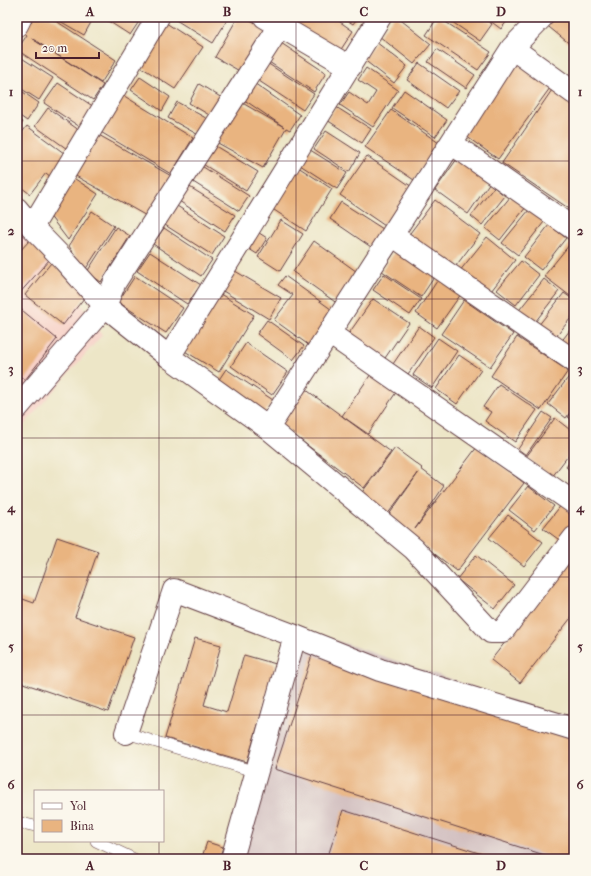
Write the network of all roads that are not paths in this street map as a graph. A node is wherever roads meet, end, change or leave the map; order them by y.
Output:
1 (21, 17) edge
2 (158, 17) edge
3 (380, 17) edge
4 (542, 17) edge
5 (277, 20) edge
6 (17, 25) edge
7 (512, 48) junction
8 (350, 67) junction
9 (574, 93) edge
10 (451, 143) junction
11 (17, 209) edge
12 (32, 227) junction
13 (574, 229) edge
14 (392, 235) junction
15 (105, 306) junction
16 (329, 333) junction
17 (169, 357) junction
18 (574, 361) edge
19 (20, 399) edge
20 (268, 428) junction
21 (574, 503) edge
22 (574, 538) edge
23 (295, 636) junction
24 (574, 729) edge
25 (126, 733) joint
26 (257, 772) junction
27 (17, 822) edge
28 (34, 826) edge
29 (98, 842) edge
30 (134, 859) edge
31 (232, 859) edge

1 - 6 street
2 - 12 street
3 - 8 street
4 - 7 street
5 - 8 street
5 - 15 street
7 - 9 street
7 - 10 street
8 - 17 street
10 - 13 street
10 - 14 street
11 - 12 street
12 - 15 street
14 - 16 street
14 - 18 street
15 - 17 street
15 - 19 street
16 - 20 street
16 - 21 street
17 - 20 street
20 - 22 street
23 - 24 street
23 - 25 street
23 - 26 street
25 - 26 lane
26 - 31 street
27 - 28 lane
29 - 30 lane

